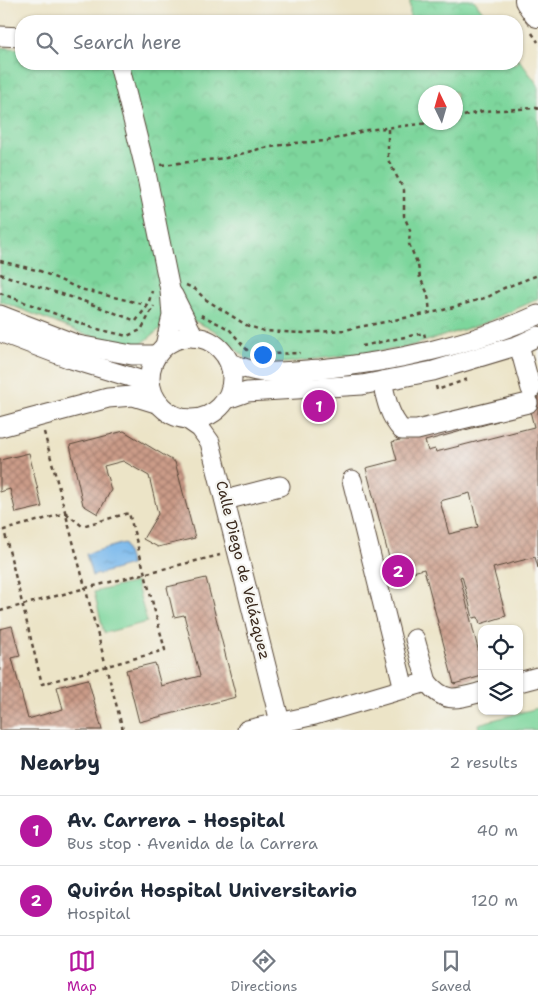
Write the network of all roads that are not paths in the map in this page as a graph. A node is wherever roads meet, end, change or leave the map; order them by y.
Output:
1 (529, 0) edge
2 (538, 14) edge
3 (0, 36) edge
4 (15, 37) edge
5 (120, 70) edge
6 (169, 285) junction
7 (0, 314) edge
8 (538, 315) edge
9 (0, 332) edge
10 (538, 336) edge
11 (194, 337) junction
12 (518, 345) junction
13 (160, 351) junction
14 (230, 363) junction
15 (382, 381) junction
16 (150, 383) junction
17 (227, 399) junction
18 (159, 404) junction
19 (187, 419) junction
20 (0, 427) edge
21 (352, 480) dead end
22 (280, 486) dead end
23 (226, 500) junction
24 (415, 639) dead end
25 (538, 677) edge
26 (523, 681) edge
27 (427, 682) junction
28 (404, 688) junction
29 (478, 693) edge
30 (281, 726) edge
31 (247, 730) edge

1 - 2 highway
3 - 4 street
5 - 6 street
6 - 11 street
6 - 13 street
7 - 13 street
8 - 14 street
9 - 16 street
10 - 12 street
11 - 13 street
11 - 14 street
12 - 15 street
12 - 15 street
13 - 16 street
14 - 17 street
15 - 17 street
16 - 18 street
17 - 19 street
18 - 19 street
18 - 20 street
19 - 23 street, Calle Diego de Velázquez
21 - 28 street
22 - 23 street
23 - 30 street, Calle Diego de Velázquez
24 - 27 street
25 - 26 street
27 - 28 street
27 - 29 street
28 - 30 street
30 - 31 street

